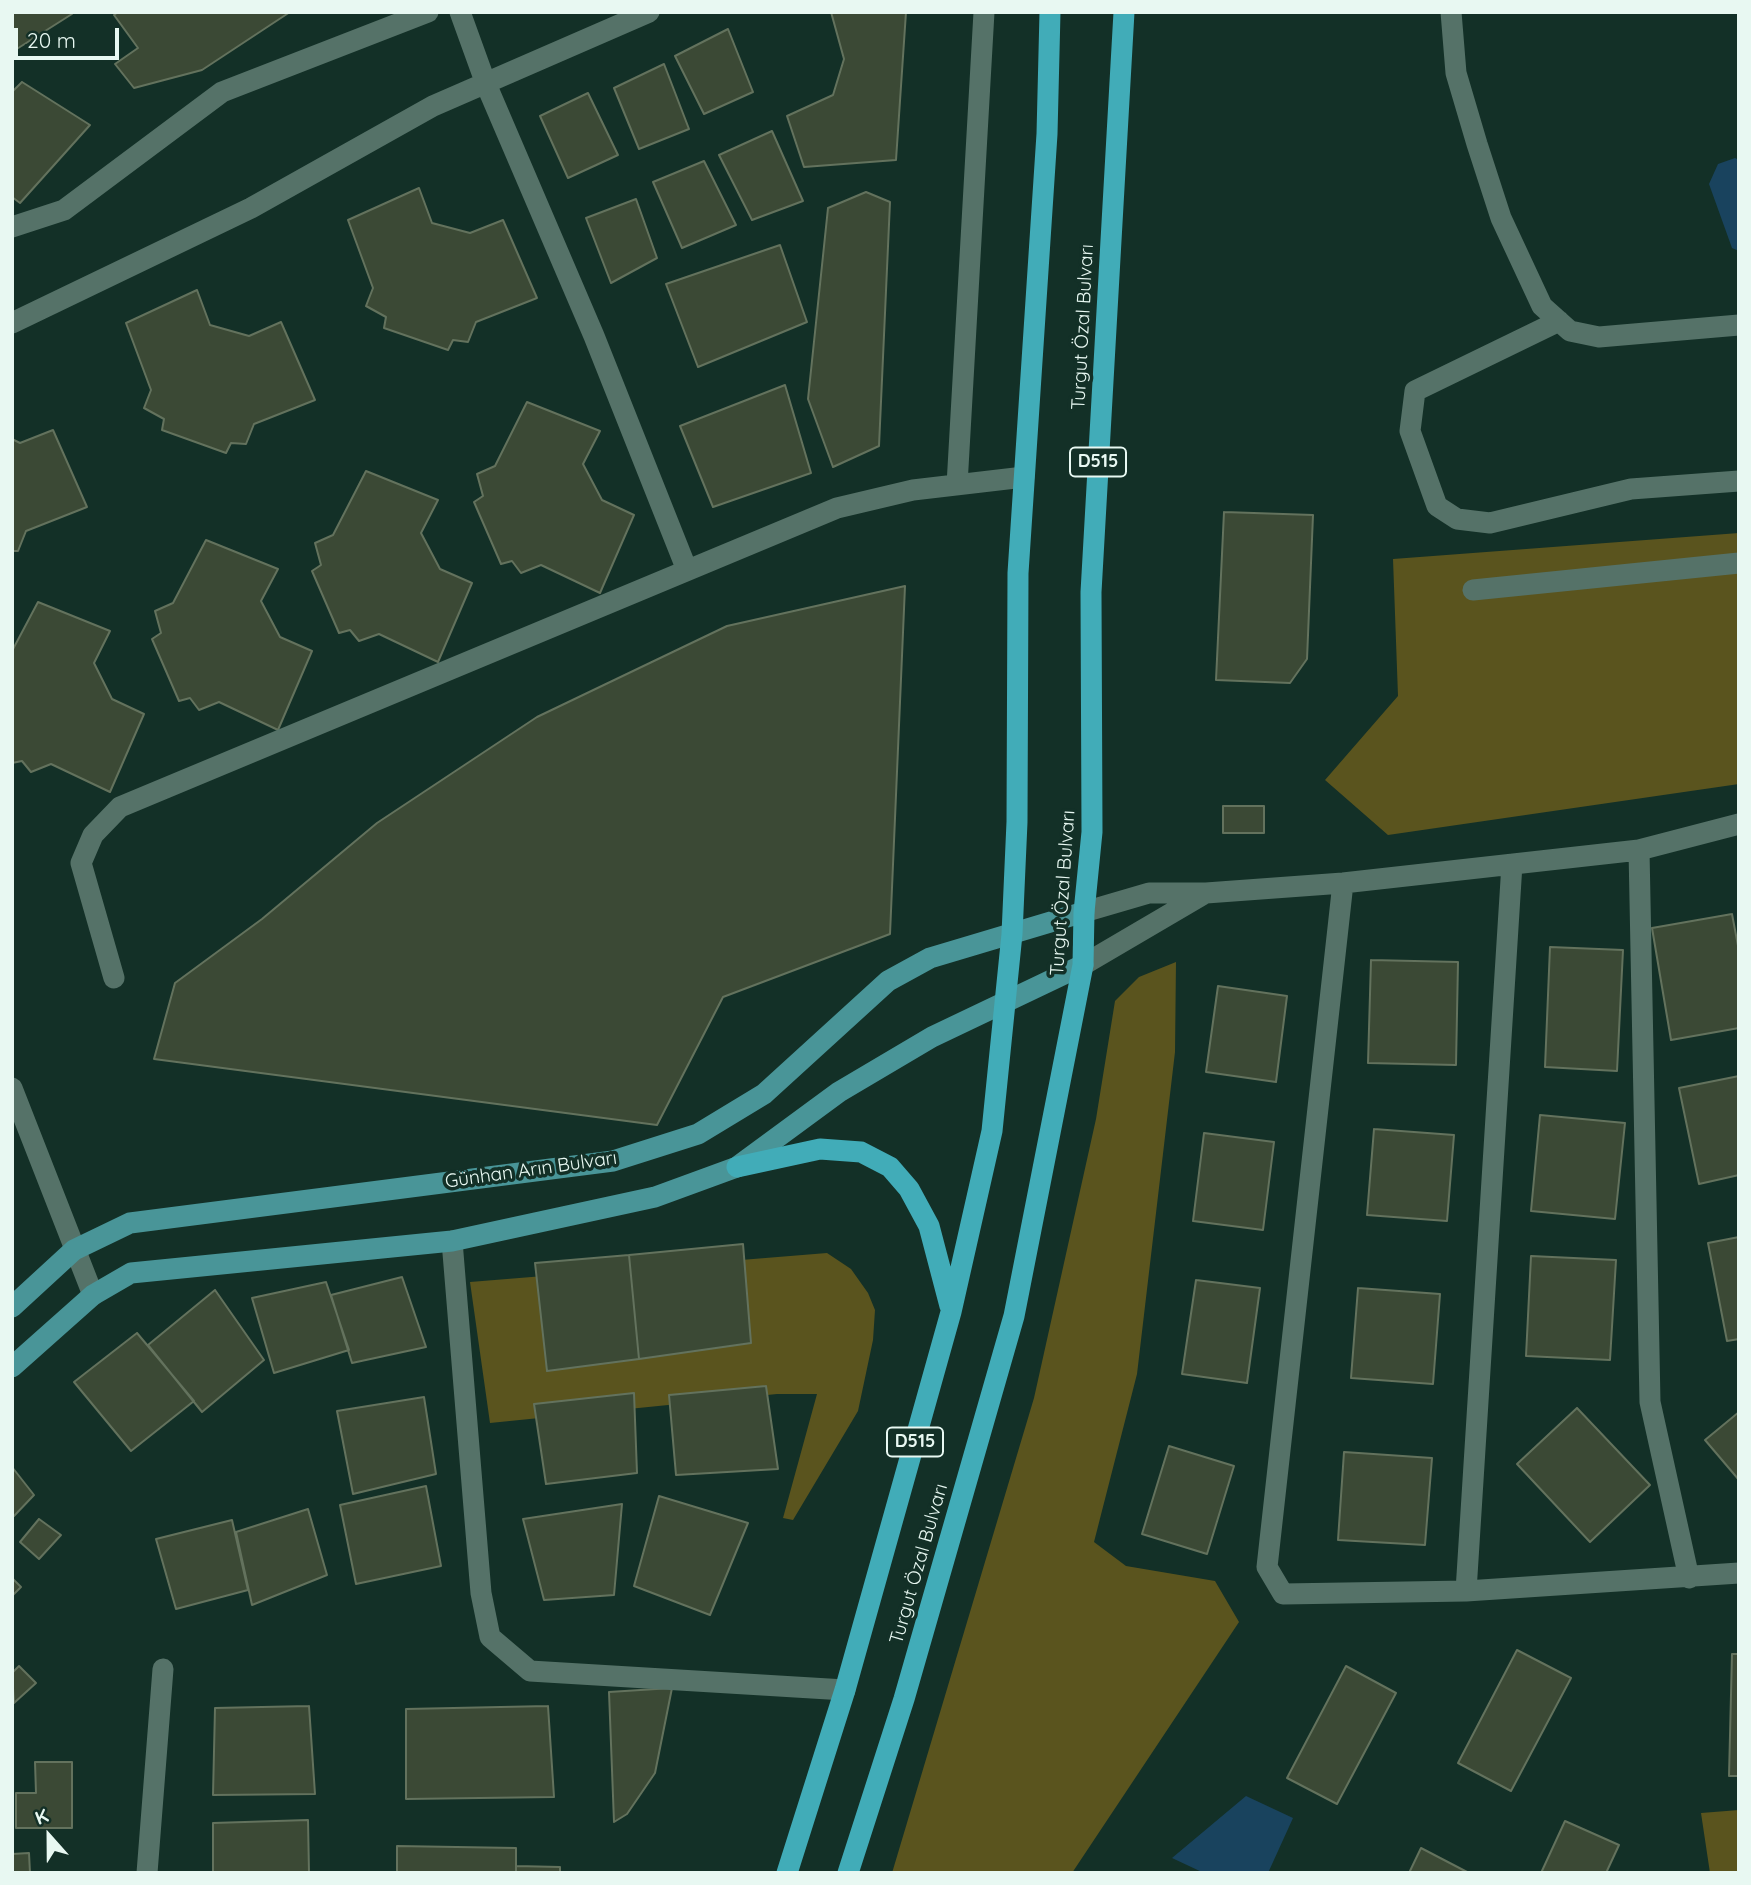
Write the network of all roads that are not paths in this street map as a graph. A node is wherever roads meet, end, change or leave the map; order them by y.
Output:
1 (428, 12) edge
2 (460, 12) edge
3 (649, 12) edge
4 (984, 12) edge
5 (1050, 12) edge
6 (1124, 12) edge
7 (1451, 12) edge
8 (486, 84) junction
9 (12, 227) edge
10 (1559, 321) junction
11 (12, 323) edge
12 (1739, 325) edge
13 (1024, 477) junction
14 (1739, 481) edge
15 (957, 485) junction
16 (1739, 563) edge
17 (687, 570) junction
18 (1473, 590) dead end
19 (1739, 824) edge
20 (1639, 849) junction
21 (1512, 864) junction
22 (1343, 883) junction
23 (1206, 893) junction
24 (1084, 912) junction
25 (1012, 934) junction
26 (1083, 965) junction
27 (114, 978) dead end
28 (1007, 1002) junction
29 (12, 1088) edge
30 (737, 1167) junction
31 (452, 1241) junction
32 (74, 1250) junction
33 (93, 1295) junction
34 (12, 1307) edge
35 (951, 1312) junction
36 (12, 1367) edge
37 (1739, 1573) edge
38 (1689, 1578) junction
39 (1466, 1591) junction
40 (163, 1669) dead end
41 (845, 1690) junction
42 (147, 1873) edge
43 (787, 1873) edge
44 (848, 1873) edge

1 - 9 street
2 - 8 street
3 - 8 street
4 - 15 street
5 - 13 highway, Turgut Özal Bulvarı / D515
6 - 24 highway, Turgut Özal Bulvarı / D515
7 - 10 street
8 - 11 street
8 - 17 street
10 - 12 street
10 - 14 street
13 - 15 street
13 - 25 highway, Turgut Özal Bulvarı / D515
15 - 17 street
16 - 18 street
17 - 27 street
19 - 20 street
20 - 21 street
20 - 38 street
21 - 22 street
21 - 39 street
22 - 23 street
22 - 39 street
23 - 24 street
23 - 26 street
24 - 25 main road, Günhan Arın Bulvarı
24 - 26 highway, Turgut Özal Bulvarı / D515
25 - 28 highway, Turgut Özal Bulvarı / D515
25 - 32 main road, Günhan Arın Bulvarı
26 - 28 main road
26 - 44 highway, Turgut Özal Bulvarı / D515
28 - 30 main road
28 - 35 highway, Turgut Özal Bulvarı / D515
29 - 32 street
30 - 31 main road
30 - 35 highway
31 - 33 main road
31 - 41 street
32 - 33 street
32 - 34 main road, Günhan Arın Bulvarı
33 - 36 main road
35 - 41 highway, Turgut Özal Bulvarı / D515
37 - 38 street
38 - 39 street
40 - 42 street
41 - 43 highway, Turgut Özal Bulvarı / D515

